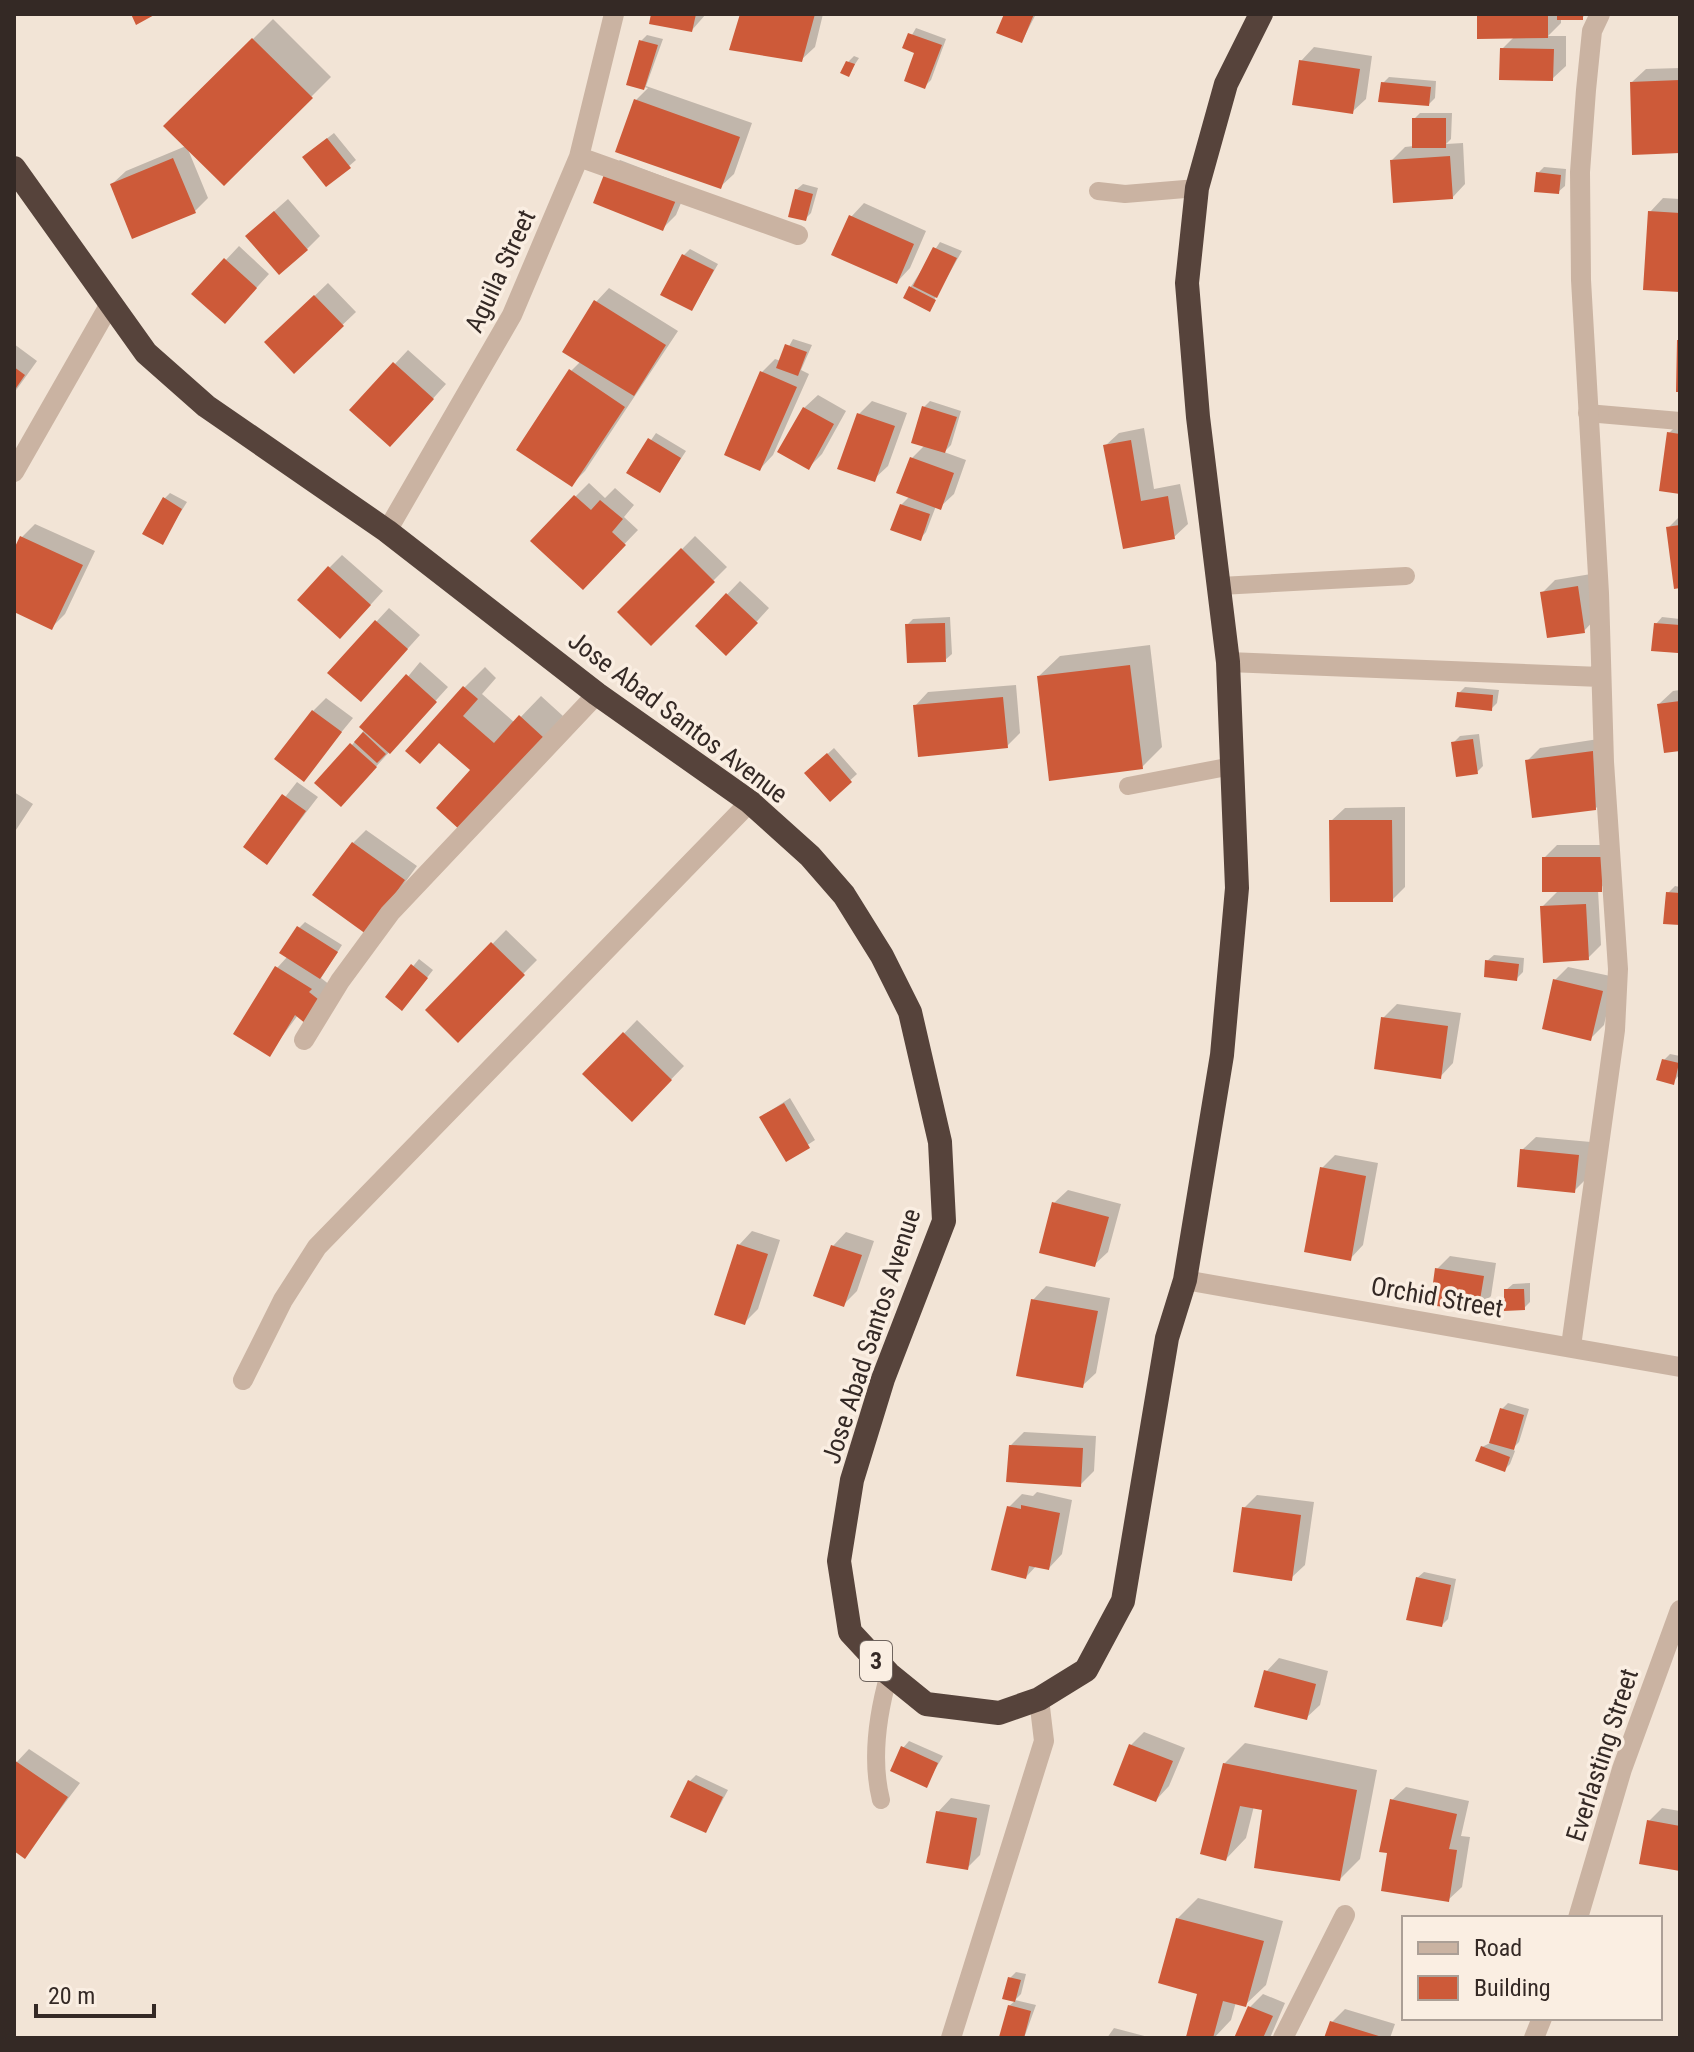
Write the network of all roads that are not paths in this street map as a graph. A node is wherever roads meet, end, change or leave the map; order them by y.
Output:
1 (614, 14) edge
2 (1261, 14) edge
3 (1600, 14) edge
4 (579, 157) junction
5 (14, 168) edge
6 (1197, 188) junction
7 (1098, 191) dead end
8 (798, 235) dead end
9 (110, 304) junction
10 (1587, 413) junction
11 (1680, 421) edge
12 (14, 472) edge
13 (387, 531) junction
14 (1406, 576) dead end
15 (1220, 586) junction
16 (1228, 662) junction
17 (1601, 677) junction
18 (597, 694) junction
19 (1232, 766) junction
20 (1128, 786) dead end
21 (750, 802) junction
22 (304, 1040) dead end
23 (1185, 1280) junction
24 (1571, 1346) junction
25 (1680, 1367) edge
26 (243, 1380) dead end
27 (1680, 1610) edge
28 (1674, 1640) edge
29 (889, 1674) junction
30 (1039, 1699) junction
31 (881, 1800) dead end
32 (1345, 1915) dead end
33 (1579, 1916) edge
34 (951, 2038) edge
35 (1283, 2038) edge

1 - 4 street, Aguila Street
2 - 6 highway, Jose Abad Santos Avenue / 3
3 - 10 street
4 - 8 street
4 - 13 street, Aguila Street
5 - 9 highway, Jose Abad Santos Avenue / 3
6 - 7 lane
6 - 15 highway, Jose Abad Santos Avenue / 3
9 - 12 street
9 - 13 highway, Jose Abad Santos Avenue / 3
10 - 11 lane
10 - 17 street
13 - 18 highway, Jose Abad Santos Avenue / 3
14 - 15 lane
15 - 16 highway, Jose Abad Santos Avenue / 3
16 - 17 street
16 - 19 highway, Jose Abad Santos Avenue / 3
17 - 24 street
18 - 21 highway, Jose Abad Santos Avenue / 3
18 - 22 street
19 - 20 lane
19 - 23 highway, Jose Abad Santos Avenue / 3
21 - 26 street
21 - 29 highway, Jose Abad Santos Avenue / 3
23 - 24 street, Orchid Street
23 - 30 highway, Jose Abad Santos Avenue / 3
24 - 25 street, Orchid Street
27 - 28 street, Everlasting Street
28 - 33 street, Everlasting Street
29 - 30 highway, Jose Abad Santos Avenue / 3
29 - 31 lane
30 - 34 street
32 - 35 street

